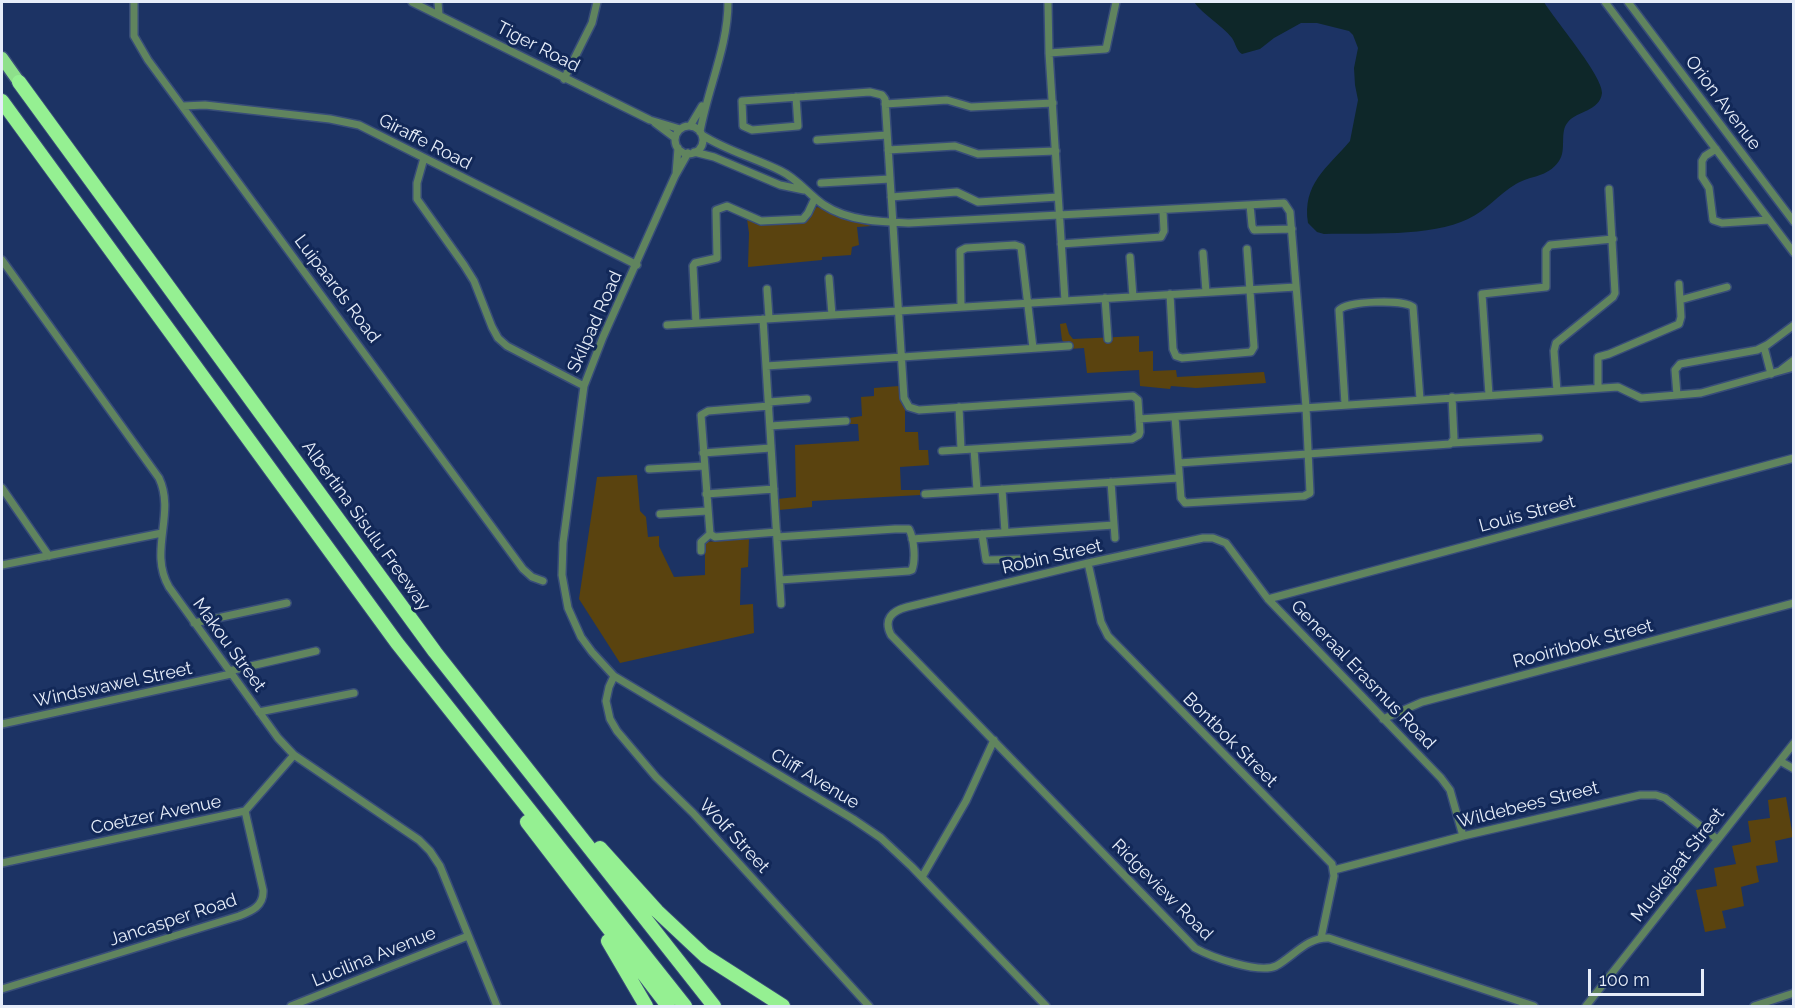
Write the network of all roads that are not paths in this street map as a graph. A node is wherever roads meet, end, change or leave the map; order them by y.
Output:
1 (134, 2) edge
2 (412, 2) edge
3 (438, 2) edge
4 (597, 2) edge
5 (728, 2) edge
6 (1048, 2) edge
7 (1116, 2) edge
8 (1605, 2) edge
9 (1628, 2) edge
10 (439, 15) junction
11 (1049, 53) junction
12 (2, 58) edge
13 (564, 78) junction
14 (19, 82) joint
15 (796, 97) junction
16 (2, 101) edge
17 (705, 102) junction
18 (1053, 103) junction
19 (885, 104) junction
20 (183, 106) junction
21 (651, 120) junction
22 (690, 126) junction
23 (680, 129) junction
24 (701, 133) junction
25 (887, 135) junction
26 (675, 138) junction
27 (816, 140) dead end
28 (678, 148) junction
29 (1716, 149) junction
30 (888, 150) junction
31 (1056, 151) junction
32 (691, 153) junction
33 (424, 158) junction
34 (675, 176) junction
35 (890, 179) junction
36 (821, 183) dead end
37 (1609, 189) dead end
38 (804, 190) junction
39 (891, 196) junction
40 (1058, 197) junction
41 (815, 198) junction
42 (1250, 204) junction
43 (1163, 211) junction
44 (1059, 215) junction
45 (1768, 220) junction
46 (892, 222) junction
47 (1794, 222) edge
48 (1292, 229) junction
49 (1613, 239) junction
50 (1061, 244) junction
51 (1247, 249) dead end
52 (1794, 253) edge
53 (1203, 254) dead end
54 (1130, 257) dead end
55 (2, 260) edge
56 (637, 265) junction
57 (829, 278) dead end
58 (1678, 284) dead end
59 (1296, 286) junction
60 (1727, 287) dead end
61 (1250, 289) junction
62 (767, 290) dead end
63 (1206, 292) junction
64 (1170, 294) junction
65 (1133, 297) junction
66 (1105, 298) junction
67 (1680, 300) junction
68 (1065, 301) junction
69 (1027, 303) junction
70 (961, 307) junction
71 (898, 311) junction
72 (832, 315) junction
73 (766, 319) junction
74 (696, 323) junction
75 (667, 325) dead end
76 (1794, 325) edge
77 (1108, 339) dead end
78 (1069, 346) dead end
79 (1764, 346) junction
80 (1033, 348) junction
81 (901, 356) junction
82 (1794, 360) edge
83 (766, 366) junction
84 (1794, 367) edge
85 (1780, 372) junction
86 (1771, 374) junction
87 (584, 386) junction
88 (1598, 388) junction
89 (1557, 391) junction
90 (1489, 395) junction
91 (1677, 395) junction
92 (1452, 397) junction
93 (807, 399) dead end
94 (1420, 399) junction
95 (769, 404) junction
96 (1345, 404) junction
97 (959, 407) junction
98 (1306, 407) junction
99 (1175, 417) junction
100 (1139, 419) junction
101 (846, 421) dead end
102 (770, 426) junction
103 (1539, 438) dead end
104 (1452, 442) junction
105 (771, 448) junction
106 (961, 449) junction
107 (974, 449) junction
108 (942, 451) dead end
109 (703, 453) junction
110 (1308, 453) junction
111 (1794, 458) edge
112 (1179, 463) junction
113 (704, 466) junction
114 (649, 469) dead end
115 (1179, 478) junction
116 (1111, 482) junction
117 (2, 488) edge
118 (774, 489) junction
119 (1002, 489) junction
120 (977, 490) junction
121 (706, 494) junction
122 (925, 494) dead end
123 (707, 511) junction
124 (660, 514) dead end
125 (1114, 525) junction
126 (1005, 532) junction
127 (162, 533) junction
128 (710, 534) junction
129 (982, 534) junction
130 (777, 535) junction
131 (912, 538) junction
132 (1115, 538) dead end
133 (1226, 543) joint
134 (701, 551) dead end
135 (49, 556) junction
136 (1024, 559) dead end
137 (1088, 563) junction
138 (2, 565) edge
139 (780, 580) junction
140 (543, 581) dead end
141 (564, 595) joint
142 (1268, 599) junction
143 (287, 603) dead end
144 (1794, 603) edge
145 (781, 604) dead end
146 (888, 617) joint
147 (194, 623) junction
148 (397, 643) junction
149 (316, 651) dead end
150 (230, 673) junction
151 (614, 676) junction
152 (354, 693) dead end
153 (259, 712) junction
154 (1383, 719) junction
155 (2, 724) edge
156 (994, 740) junction
157 (1794, 743) edge
158 (294, 755) junction
159 (1780, 760) junction
160 (1794, 769) edge
161 (540, 785) junction
162 (245, 811) junction
163 (520, 813) junction
164 (1463, 836) junction
165 (1717, 839) junction
166 (2, 863) edge
167 (1334, 870) junction
168 (922, 877) junction
169 (468, 936) junction
170 (1321, 938) junction
171 (2, 989) edge
172 (1794, 993) edge
173 (291, 1006) edge
174 (497, 1006) edge
175 (646, 1006) edge
176 (668, 1006) edge
177 (685, 1006) edge
178 (714, 1006) edge
179 (783, 1006) edge
180 (869, 1006) edge
181 (1046, 1006) edge
182 (1534, 1006) edge
183 (1586, 1006) edge
184 (1754, 1006) edge

1 - 20 street, Luipaards Road
2 - 10 street, Tiger Road
3 - 10 street
4 - 13 street
5 - 17 street
6 - 11 street
7 - 11 street
8 - 29 street
9 - 47 street, Orion Avenue
10 - 13 street, Tiger Road
11 - 18 street
12 - 14 highway, Albertina Sisulu Freeway
13 - 21 street, Tiger Road
14 - 161 highway, Albertina Sisulu Freeway
15 - 15 street
15 - 19 street
16 - 148 highway
17 - 22 street
17 - 24 street
18 - 19 street
18 - 31 street
19 - 25 street
20 - 33 street, Giraffe Road
20 - 140 street, Luipaards Road
21 - 23 street, Tiger Road
21 - 26 street, Tiger Road
22 - 23 street
22 - 24 street
23 - 26 street
24 - 32 street
24 - 38 street
25 - 27 street
25 - 30 street
26 - 28 street
28 - 32 street
28 - 34 street, Skilpad Road
29 - 45 street
29 - 45 street
30 - 31 street
30 - 35 street
31 - 40 street
32 - 34 street, Skilpad Road
32 - 38 street
33 - 56 street, Giraffe Road
33 - 87 street
34 - 56 street, Skilpad Road
35 - 36 street
35 - 39 street
37 - 49 street
38 - 41 street
39 - 40 street
39 - 46 street
40 - 44 street
41 - 46 street
41 - 74 street
42 - 43 street
42 - 48 street
42 - 48 street
43 - 44 street
43 - 50 street
44 - 46 street
44 - 50 street
45 - 52 street
46 - 71 street
48 - 59 street
49 - 89 street
49 - 90 street
50 - 68 street
51 - 61 street
53 - 63 street
54 - 65 street
55 - 127 street, Makou Street
56 - 87 street, Skilpad Road
57 - 72 street
58 - 67 street
59 - 61 street
59 - 98 street
60 - 67 street
61 - 63 street
61 - 64 street
62 - 73 street
63 - 64 street
64 - 65 street
65 - 66 street
66 - 68 street
66 - 77 street
67 - 88 street
68 - 69 street
69 - 70 street
69 - 70 street
69 - 80 street
70 - 71 street
71 - 72 street
71 - 81 street
72 - 73 street
73 - 74 street
73 - 83 street
74 - 75 street
76 - 79 street
78 - 80 street
79 - 86 street
79 - 91 street
80 - 81 street
81 - 83 street
81 - 97 street
82 - 85 street
83 - 95 street
84 - 85 street
85 - 86 street
86 - 91 street
87 - 141 street, Skilpad Road
88 - 89 street
88 - 91 street
89 - 90 street
90 - 92 street
92 - 94 street
92 - 104 street
93 - 95 street
94 - 96 street
94 - 96 street
95 - 102 street
95 - 109 street
96 - 98 street
97 - 100 street
97 - 106 street
98 - 99 street
98 - 110 street
99 - 100 street
99 - 112 street
100 - 107 street
101 - 102 street
102 - 105 street
103 - 104 street
104 - 110 street
105 - 109 street
105 - 118 street
106 - 107 street
106 - 108 street
107 - 120 street
109 - 113 street
110 - 112 street
110 - 115 street
111 - 142 street, Louis Street
112 - 115 street
113 - 114 street
113 - 121 street
115 - 116 street
116 - 119 street
116 - 125 street
117 - 135 street
118 - 121 street
118 - 130 street
119 - 120 street
119 - 126 street
120 - 122 street
121 - 123 street
123 - 124 street
123 - 128 street
125 - 126 street
125 - 132 street
126 - 129 street
127 - 135 street
127 - 147 street, Makou Street
128 - 130 street
128 - 134 street
129 - 131 street
129 - 136 street
130 - 131 street
130 - 139 street
131 - 139 street
133 - 137 street, Robin Street
133 - 142 street, Generaal Erasmus Road
135 - 138 street
137 - 146 street, Robin Street
137 - 167 street, Bontbok Street
139 - 145 street
141 - 151 street, Cliff Avenue
142 - 154 street, Generaal Erasmus Road
143 - 147 street
144 - 154 street, Rooiribbok Street
146 - 156 street, Ridgeview Road
147 - 150 street, Makou Street
148 - 163 highway
148 - 177 highway
149 - 150 street, Windswawel Street
150 - 153 street, Makou Street
150 - 155 street, Windswawel Street
151 - 168 street, Cliff Avenue
151 - 180 street, Wolf Street
152 - 153 street
153 - 158 street, Makou Street
154 - 164 street, Generaal Erasmus Road
156 - 168 street
156 - 170 street, Ridgeview Road
157 - 159 street, Muskejaat Street
158 - 162 street, Coetzer Avenue
158 - 169 street, Makou Street
159 - 160 street
159 - 165 street, Muskejaat Street
161 - 178 highway, Albertina Sisulu Freeway
161 - 179 highway
162 - 166 street, Coetzer Avenue
162 - 171 street, Jancasper Road
163 - 175 highway
163 - 176 highway
164 - 165 street, Wildebees Street
164 - 167 street, Wildebees Street
165 - 183 street, Muskejaat Street
167 - 170 street
168 - 181 street, Cliff Avenue
169 - 173 street, Lucilina Avenue
169 - 174 street, Makou Street
170 - 182 street
172 - 184 street

